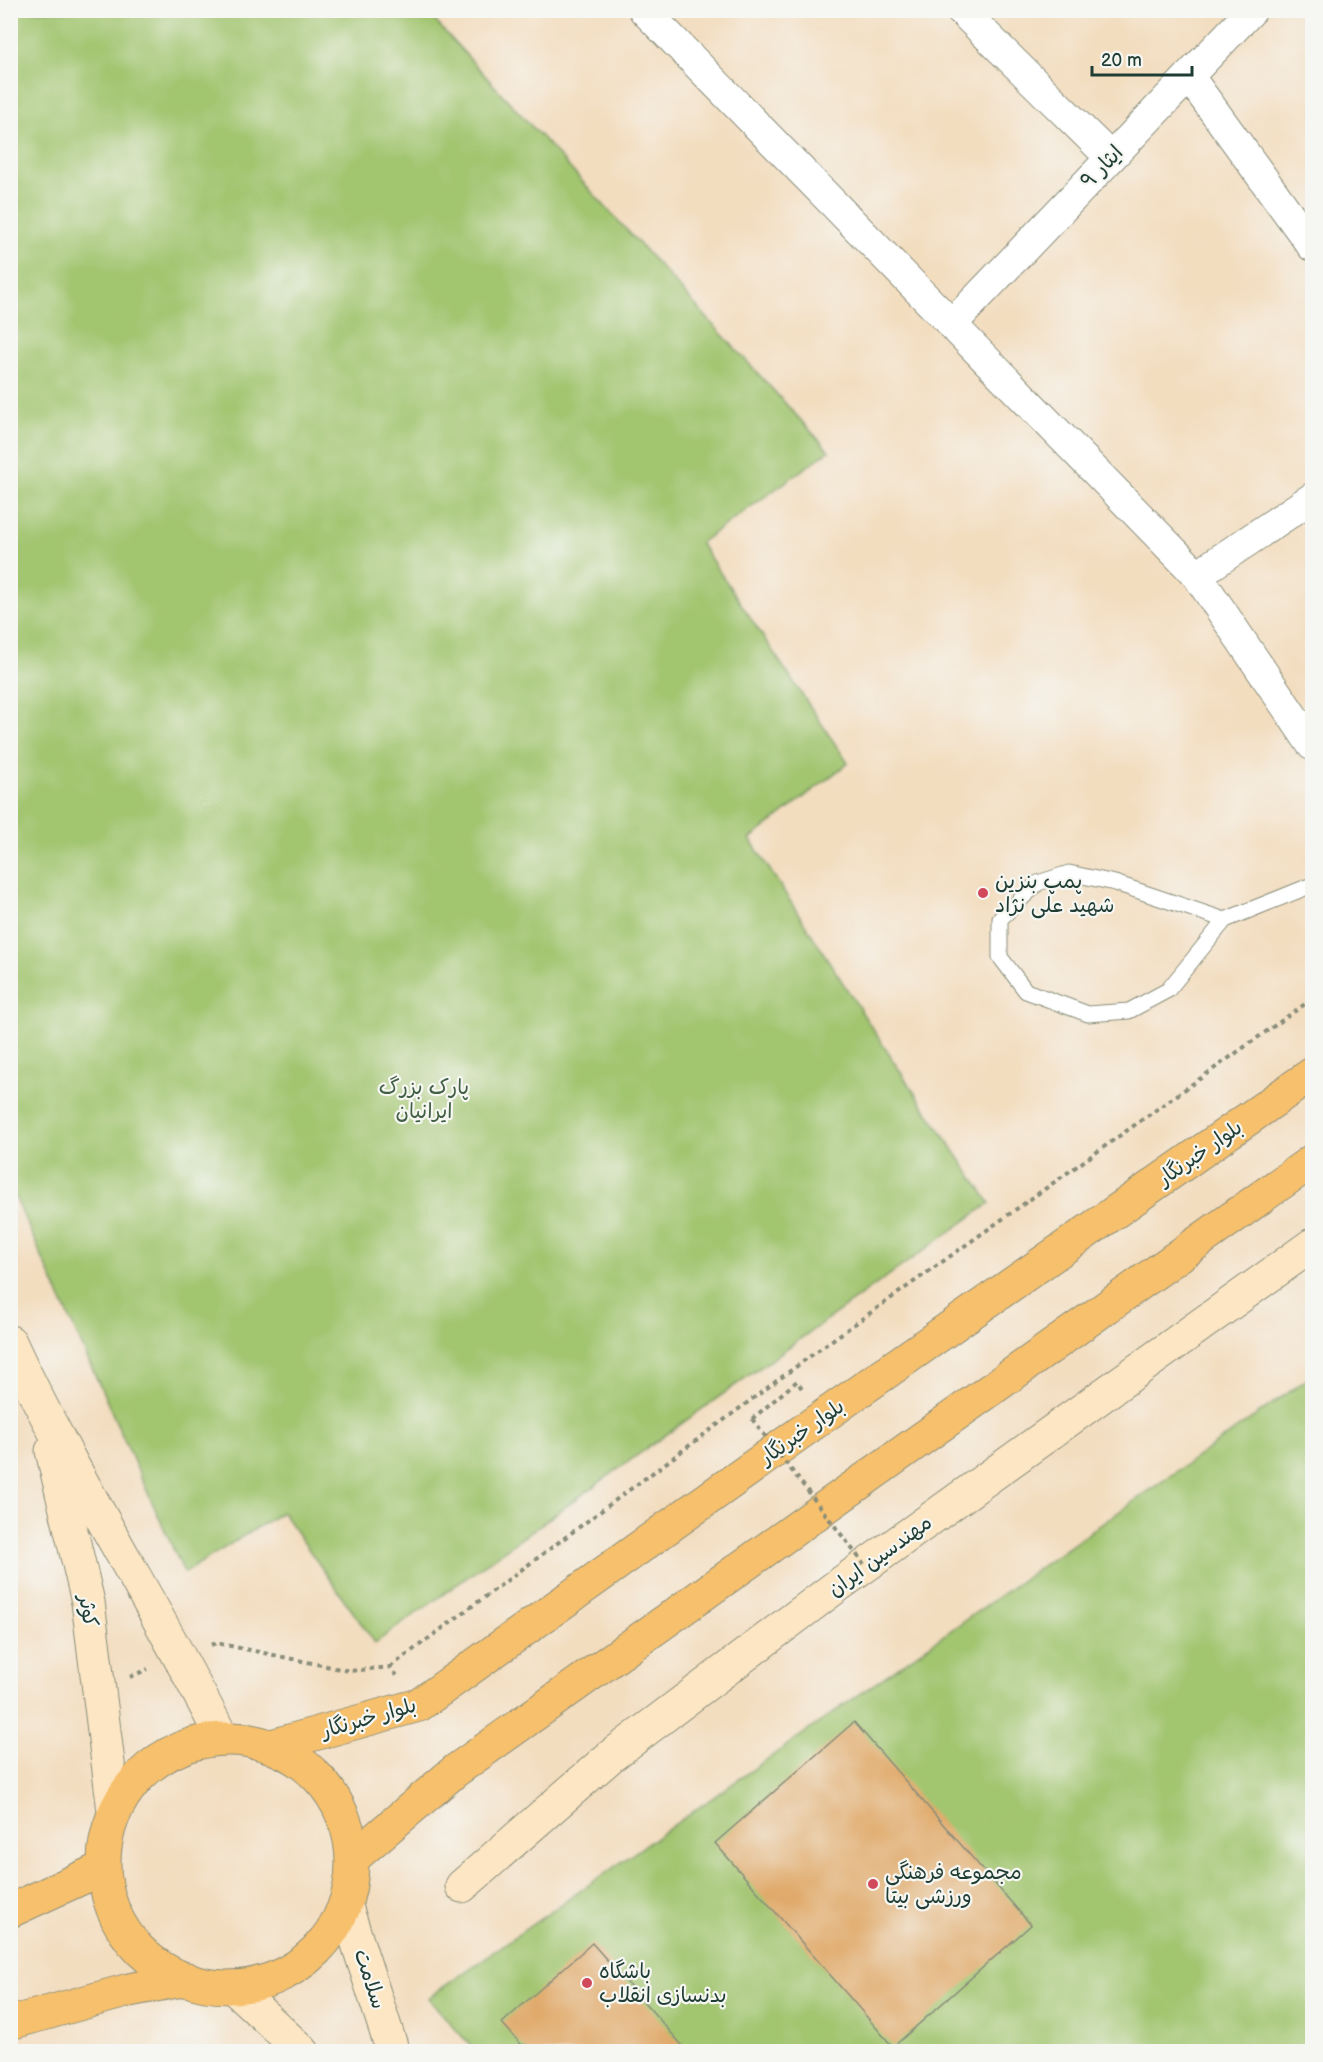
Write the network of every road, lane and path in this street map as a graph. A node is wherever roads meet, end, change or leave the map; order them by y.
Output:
1 (644, 10) edge
2 (961, 10) edge
3 (1252, 10) edge
4 (1190, 78) junction
5 (1110, 157) junction
6 (1312, 246) edge
7 (952, 324) junction
8 (1312, 498) edge
9 (1197, 575) junction
10 (1312, 745) edge
11 (1312, 885) edge
12 (1225, 920) junction
13 (1312, 999) edge
14 (1312, 1074) edge
15 (1312, 1161) edge
16 (1312, 1245) edge
17 (10, 1342) edge
18 (797, 1381) dead end
19 (44, 1414) junction
20 (864, 1564) dead end
21 (180, 1655) junction
22 (390, 1667) junction
23 (99, 1691) junction
24 (419, 1705) junction
25 (222, 1738) junction
26 (271, 1746) junction
27 (114, 1811) junction
28 (353, 1858) junction
29 (103, 1868) junction
30 (462, 1886) dead end
31 (346, 1907) junction
32 (10, 1911) edge
33 (187, 1979) junction
34 (233, 1987) junction
35 (10, 2023) edge
36 (303, 2052) edge
37 (393, 2052) edge

1 - 7 street
2 - 5 street
3 - 4 street, ایثار ۹
4 - 5 street, ایثار ۹
4 - 6 street
5 - 7 street, ایثار ۹
7 - 9 street
8 - 9 street
9 - 10 street
11 - 12 lane
12 - 12 lane
13 - 22 path
14 - 24 highway, بلوار خبرنگار
15 - 28 highway
16 - 30 main road, مهندسین ایران
17 - 19 main road, کوثر
18 - 20 path, bridge
19 - 21 main road, کوثر
19 - 23 main road, کوثر
21 - 22 path
21 - 23 path
21 - 25 main road, کوثر
22 - 24 path
23 - 27 main road, کوثر
24 - 26 highway, بلوار خبرنگار
25 - 26 highway
25 - 27 highway
26 - 28 highway
27 - 29 highway
28 - 31 highway
29 - 32 highway
29 - 33 highway
31 - 34 highway
31 - 37 main road, سلامت
33 - 34 highway
33 - 35 highway
34 - 36 main road

